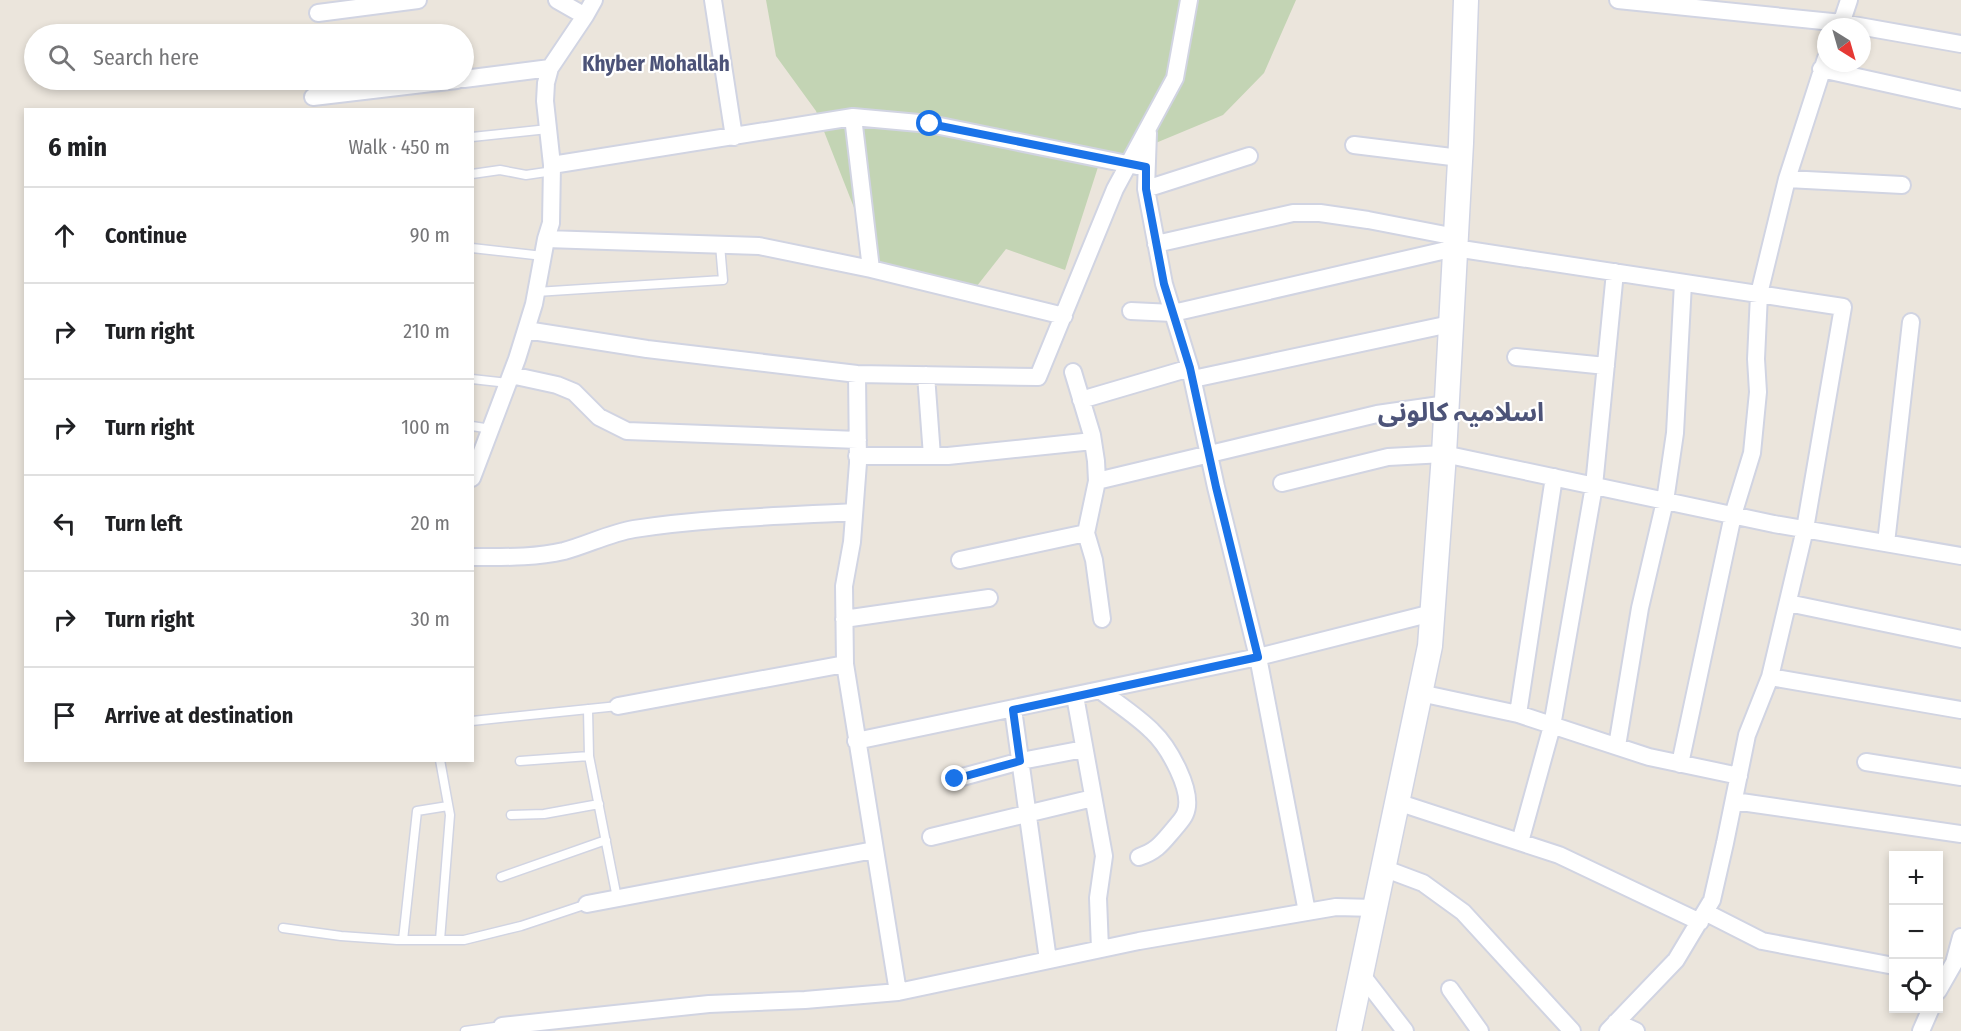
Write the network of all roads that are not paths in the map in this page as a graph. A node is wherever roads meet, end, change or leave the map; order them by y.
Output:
1 (418, 0) edge
2 (557, 0) edge
3 (594, 0) edge
4 (713, 0) edge
5 (1188, 0) edge
6 (1466, 0) edge
7 (1618, 0) edge
8 (1849, 0) edge
9 (318, 13) dead end
10 (585, 16) junction
11 (1843, 18) edge
12 (1817, 22) edge
13 (1871, 30) edge
14 (1961, 44) edge
15 (550, 68) junction
16 (1821, 72) edge
17 (1857, 72) edge
18 (474, 78) edge
19 (372, 90) edge
20 (313, 97) dead end
21 (1961, 100) edge
22 (853, 117) junction
23 (548, 129) junction
24 (1148, 129) junction
25 (474, 137) edge
26 (735, 137) junction
27 (1354, 144) dead end
28 (1249, 156) dead end
29 (1460, 158) junction
30 (1129, 164) junction
31 (1146, 167) junction
32 (552, 168) junction
33 (474, 174) edge
34 (1787, 179) junction
35 (1902, 185) dead end
36 (1146, 189) junction
37 (546, 239) junction
38 (1456, 242) junction
39 (1156, 244) junction
40 (720, 245) junction
41 (474, 248) edge
42 (543, 256) junction
43 (871, 269) junction
44 (1615, 272) junction
45 (1683, 283) junction
46 (536, 292) junction
47 (1759, 294) junction
48 (1131, 311) dead end
49 (1173, 313) junction
50 (1064, 316) junction
51 (1911, 322) dead end
52 (1450, 324) junction
53 (526, 330) junction
54 (1516, 357) dead end
55 (1606, 366) junction
56 (1073, 372) dead end
57 (857, 374) junction
58 (1191, 374) junction
59 (926, 375) junction
60 (474, 379) edge
61 (509, 379) junction
62 (1081, 400) junction
63 (1447, 404) junction
64 (474, 426) edge
65 (491, 429) junction
66 (1093, 441) junction
67 (858, 448) junction
68 (1444, 454) junction
69 (1209, 455) junction
70 (932, 456) junction
71 (474, 473) edge
72 (1554, 477) junction
73 (1097, 481) junction
74 (1282, 483) dead end
75 (1594, 486) junction
76 (1665, 501) junction
77 (854, 512) junction
78 (1733, 515) junction
79 (1805, 529) junction
80 (1086, 533) junction
81 (1886, 543) junction
82 (1961, 556) edge
83 (474, 557) edge
84 (960, 560) dead end
85 (989, 598) dead end
86 (1788, 603) junction
87 (1432, 613) junction
88 (844, 619) junction
89 (1102, 620) dead end
90 (1961, 639) edge
91 (1258, 657) junction
92 (845, 664) junction
93 (1770, 677) junction
94 (1101, 691) junction
95 (1420, 693) junction
96 (1075, 696) junction
97 (618, 706) joint
98 (588, 709) junction
99 (1013, 710) junction
100 (1961, 710) edge
101 (1518, 714) junction
102 (474, 721) edge
103 (1552, 726) junction
104 (856, 741) junction
105 (1617, 746) junction
106 (1084, 749) junction
107 (589, 756) junction
108 (520, 761) dead end
109 (1020, 761) junction
110 (440, 762) edge
111 (1866, 762) dead end
112 (1680, 764) junction
113 (1739, 776) junction
114 (1961, 777) edge
115 (955, 779) dead end
116 (1093, 798) junction
117 (1734, 801) junction
118 (1397, 802) junction
119 (599, 804) junction
120 (448, 806) junction
121 (1028, 814) junction
122 (511, 815) dead end
123 (1961, 834) edge
124 (931, 837) dead end
125 (606, 840) junction
126 (1520, 842) junction
127 (874, 850) junction
128 (1139, 857) dead end
129 (1383, 868) junction
130 (501, 878) dead end
131 (617, 898) junction
132 (587, 904) joint
133 (1375, 908) junction
134 (1307, 912) junction
135 (1702, 917) junction
136 (283, 928) dead end
137 (403, 939) junction
138 (440, 940) junction
139 (1960, 945) edge
140 (1100, 949) junction
141 (1048, 960) junction
142 (1889, 965) edge
143 (1361, 974) junction
144 (1943, 978) edge
145 (1450, 989) dead end
146 (898, 992) junction
147 (1929, 1013) edge
148 (502, 1026) joint
149 (1612, 1026) edge
150 (465, 1031) edge
151 (1349, 1031) edge
152 (1405, 1031) edge
153 (1480, 1031) edge
154 (1572, 1031) edge
155 (1636, 1031) edge
156 (1921, 1031) edge

1 - 9 street
2 - 10 street
3 - 10 street
4 - 26 street
5 - 24 street
6 - 29 street
7 - 12 street
8 - 11 street
10 - 15 street
13 - 14 street
15 - 18 street
15 - 23 street
16 - 34 street
17 - 21 street
19 - 20 street
22 - 26 street
22 - 30 street
22 - 43 street
23 - 25 lane
23 - 32 street
24 - 30 street
24 - 31 street
26 - 32 street
27 - 29 street
28 - 36 street
29 - 38 street
30 - 31 street
30 - 50 street
31 - 36 street
32 - 33 lane
32 - 37 street
34 - 35 street
34 - 47 street
36 - 39 street
37 - 40 street
37 - 42 street
38 - 39 street
38 - 44 street
38 - 49 street
38 - 52 street
39 - 49 street
40 - 43 street
40 - 46 lane
41 - 42 lane
42 - 46 street
43 - 50 street
44 - 45 street
44 - 55 street
45 - 47 street
45 - 76 street
46 - 53 street
47 - 78 street
47 - 79 street
48 - 49 street
49 - 58 street
50 - 59 street
51 - 81 street
52 - 58 street
52 - 63 street
53 - 57 street
53 - 61 street
54 - 55 street
55 - 75 street
56 - 62 street
57 - 59 street
57 - 67 street
58 - 62 street
58 - 69 street
59 - 70 street
60 - 61 lane
61 - 65 street
61 - 67 street
62 - 66 street
63 - 68 street
63 - 69 street
64 - 65 lane
65 - 71 street
66 - 70 street
66 - 73 street
67 - 70 street
67 - 77 street
68 - 72 street
68 - 74 street
68 - 87 street
69 - 73 street
69 - 91 street
72 - 75 street
72 - 101 street
73 - 80 street
75 - 76 street
75 - 103 street
76 - 78 street
76 - 105 street
77 - 83 street
77 - 88 street
78 - 79 street
78 - 112 street
79 - 81 street
79 - 86 street
80 - 84 street
80 - 89 street
81 - 82 street
85 - 88 street
86 - 90 street
86 - 93 street
87 - 91 street
87 - 95 street
88 - 92 street
91 - 94 street
91 - 134 street
92 - 97 street
92 - 104 street
93 - 100 street
93 - 113 street
94 - 96 street
94 - 128 street
95 - 101 street
95 - 118 street
96 - 99 street
96 - 106 street
97 - 98 lane
98 - 102 lane
98 - 107 lane
99 - 104 street
99 - 109 street
101 - 103 street
103 - 105 street
103 - 126 street
104 - 127 street
105 - 112 street
106 - 109 street
106 - 116 street
107 - 108 lane
107 - 119 lane
109 - 115 street
109 - 121 street
110 - 120 lane
111 - 114 street
112 - 113 street
113 - 117 street
116 - 121 street
116 - 140 street
117 - 123 street
117 - 135 street
118 - 126 street
118 - 129 street
119 - 122 lane
119 - 125 lane
120 - 137 lane
120 - 138 lane
121 - 124 street
121 - 141 street
125 - 130 lane
125 - 131 lane
126 - 135 street
127 - 131 street
127 - 146 street
129 - 133 street
129 - 154 street
131 - 132 street
132 - 138 lane
133 - 134 street
133 - 143 street
134 - 140 street
135 - 142 street
135 - 149 street
136 - 137 lane
137 - 138 lane
139 - 144 street
140 - 141 street
141 - 146 street
143 - 151 street
143 - 152 street
145 - 153 street
146 - 148 street
147 - 156 street
148 - 150 lane
149 - 155 street

